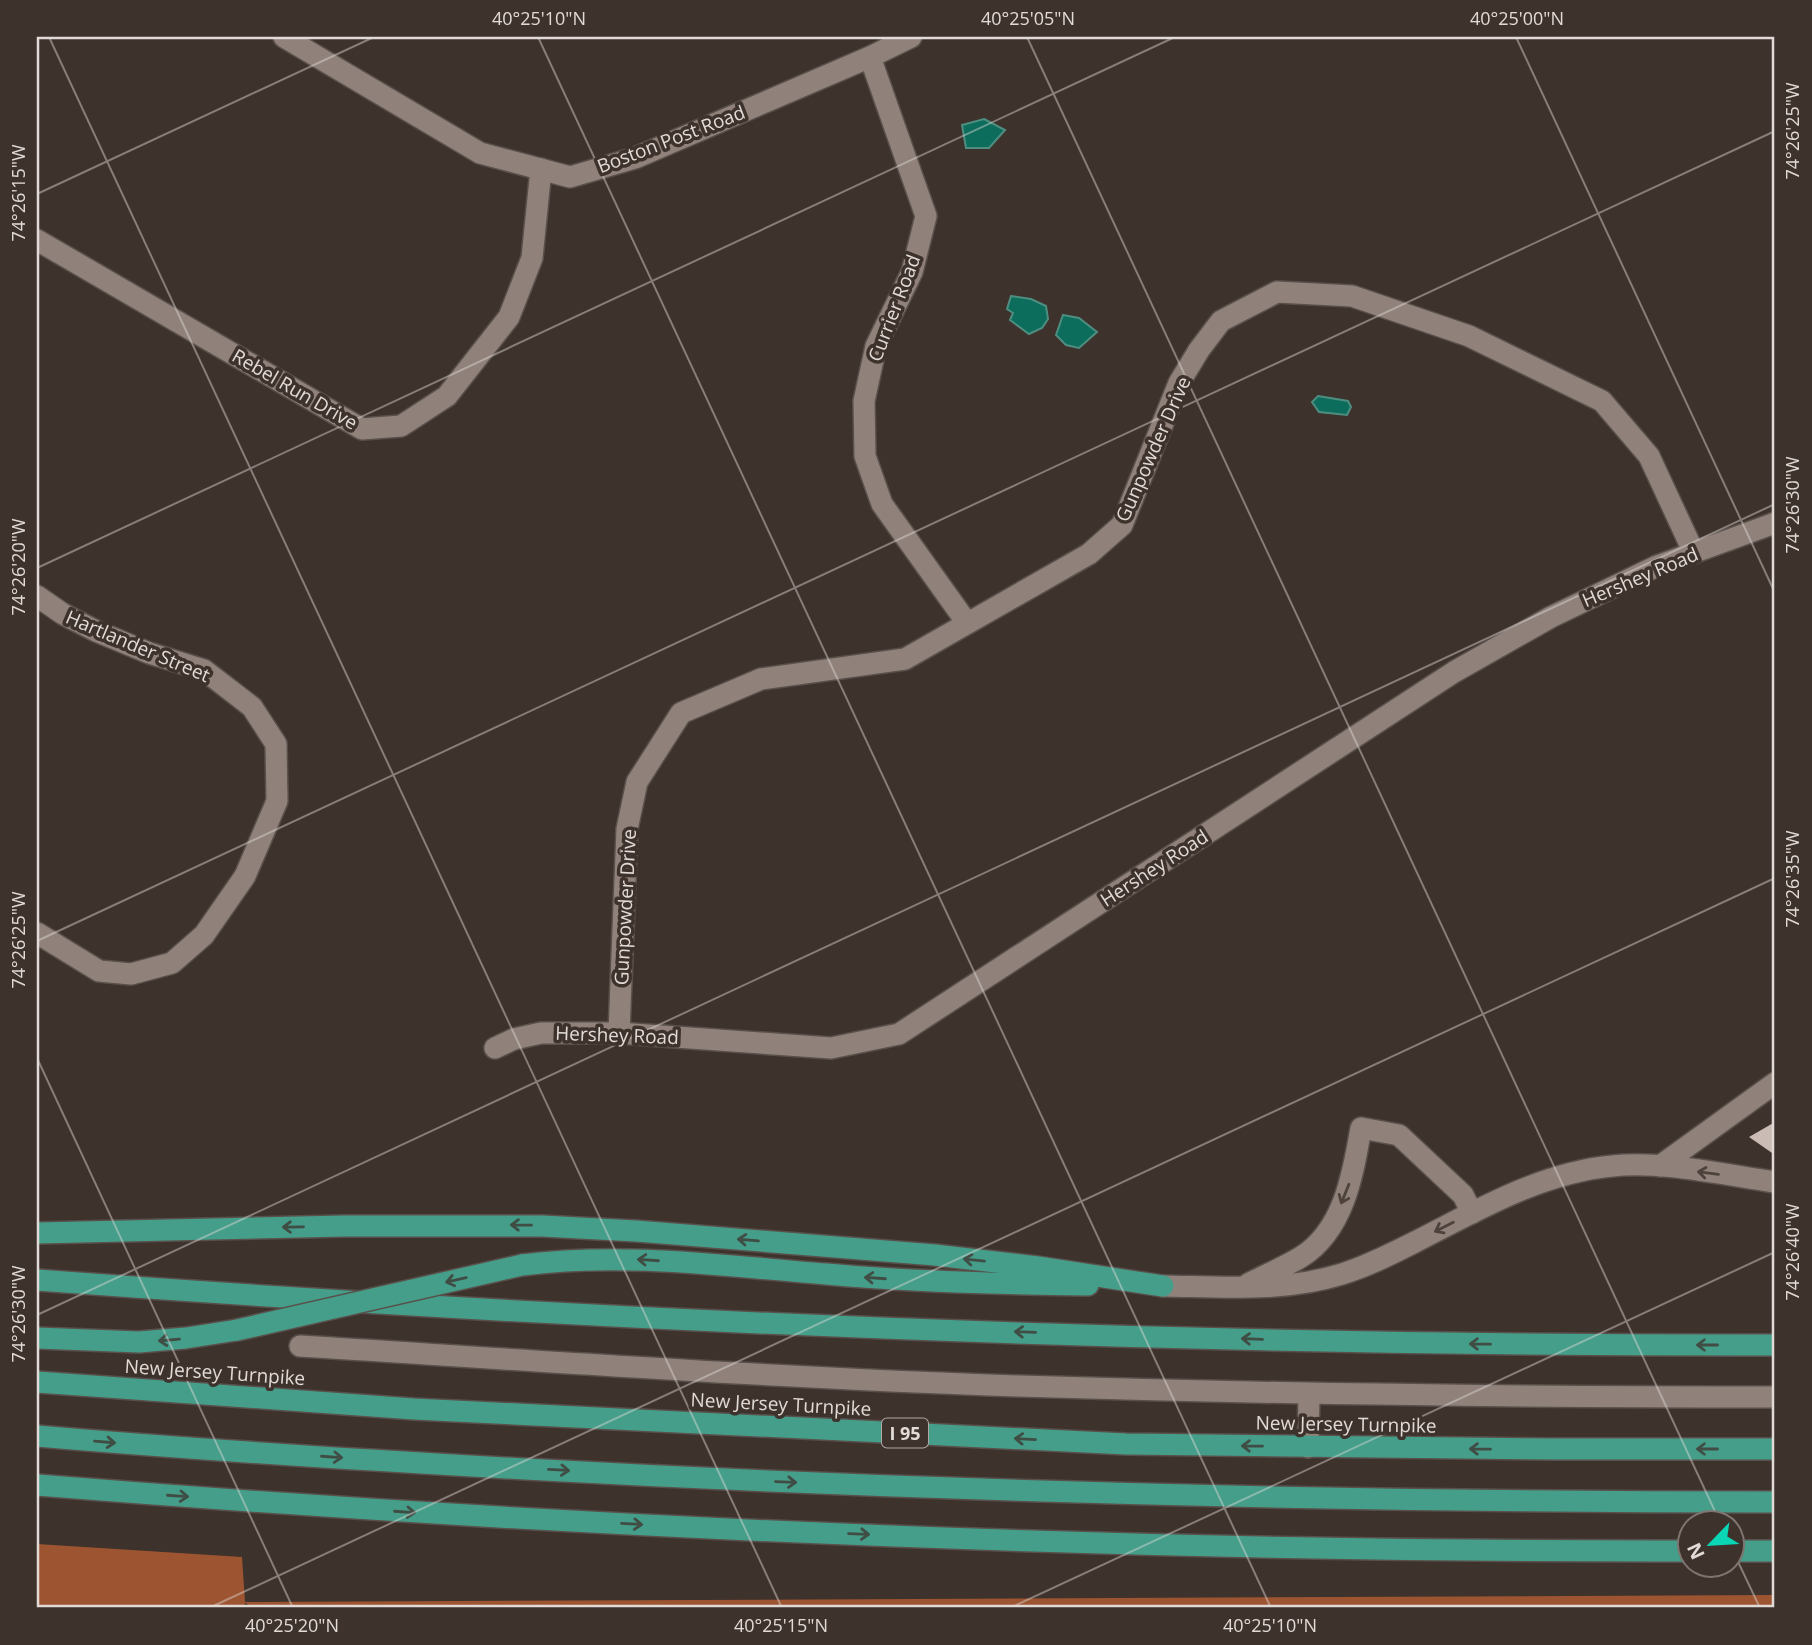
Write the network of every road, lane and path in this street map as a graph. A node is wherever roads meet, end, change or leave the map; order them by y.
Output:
1 (284, 37) edge
2 (911, 37) edge
3 (870, 57) junction
4 (541, 169) junction
5 (37, 240) edge
6 (1775, 523) edge
7 (1694, 553) junction
8 (37, 596) edge
9 (967, 623) junction
10 (37, 933) edge
11 (619, 1032) junction
12 (495, 1048) dead end
13 (1775, 1083) edge
14 (1660, 1166) junction
15 (1775, 1182) edge
16 (1472, 1213) junction
17 (37, 1233) edge
18 (37, 1280) edge
19 (1163, 1286) junction
20 (1243, 1287) junction
21 (37, 1338) edge
22 (1775, 1345) edge
23 (300, 1346) dead end
24 (37, 1382) edge
25 (1309, 1394) junction
26 (1775, 1397) edge
27 (37, 1436) edge
28 (1308, 1447) junction
29 (1775, 1449) edge
30 (37, 1485) edge
31 (1775, 1502) edge
32 (1675, 1551) edge
33 (1745, 1551) edge
34 (1775, 1551) edge

1 - 4 street, Boston Post Road
2 - 3 street, Boston Post Road
3 - 4 street, Boston Post Road
3 - 9 street, Currier Road
4 - 5 street, Rebel Run Drive
6 - 7 street, Hershey Road
7 - 9 street, Gunpowder Drive
7 - 11 street, Hershey Road
8 - 10 street, Hartlander Street
9 - 11 street, Gunpowder Drive
11 - 12 street, Hershey Road
13 - 14 street
15 -> 14 street
14 - 16 street
16 -> 20 street
16 -> 20 street
19 -> 17 highway
22 -> 18 highway
19 - 20 street
19 -> 21 highway, bridge
23 - 25 street
28 -> 24 highway, New Jersey Turnpike / I 95
25 - 26 street
25 - 28 street
27 -> 31 highway
29 -> 28 highway, New Jersey Turnpike / I 95
30 -> 32 highway
33 - 34 highway

